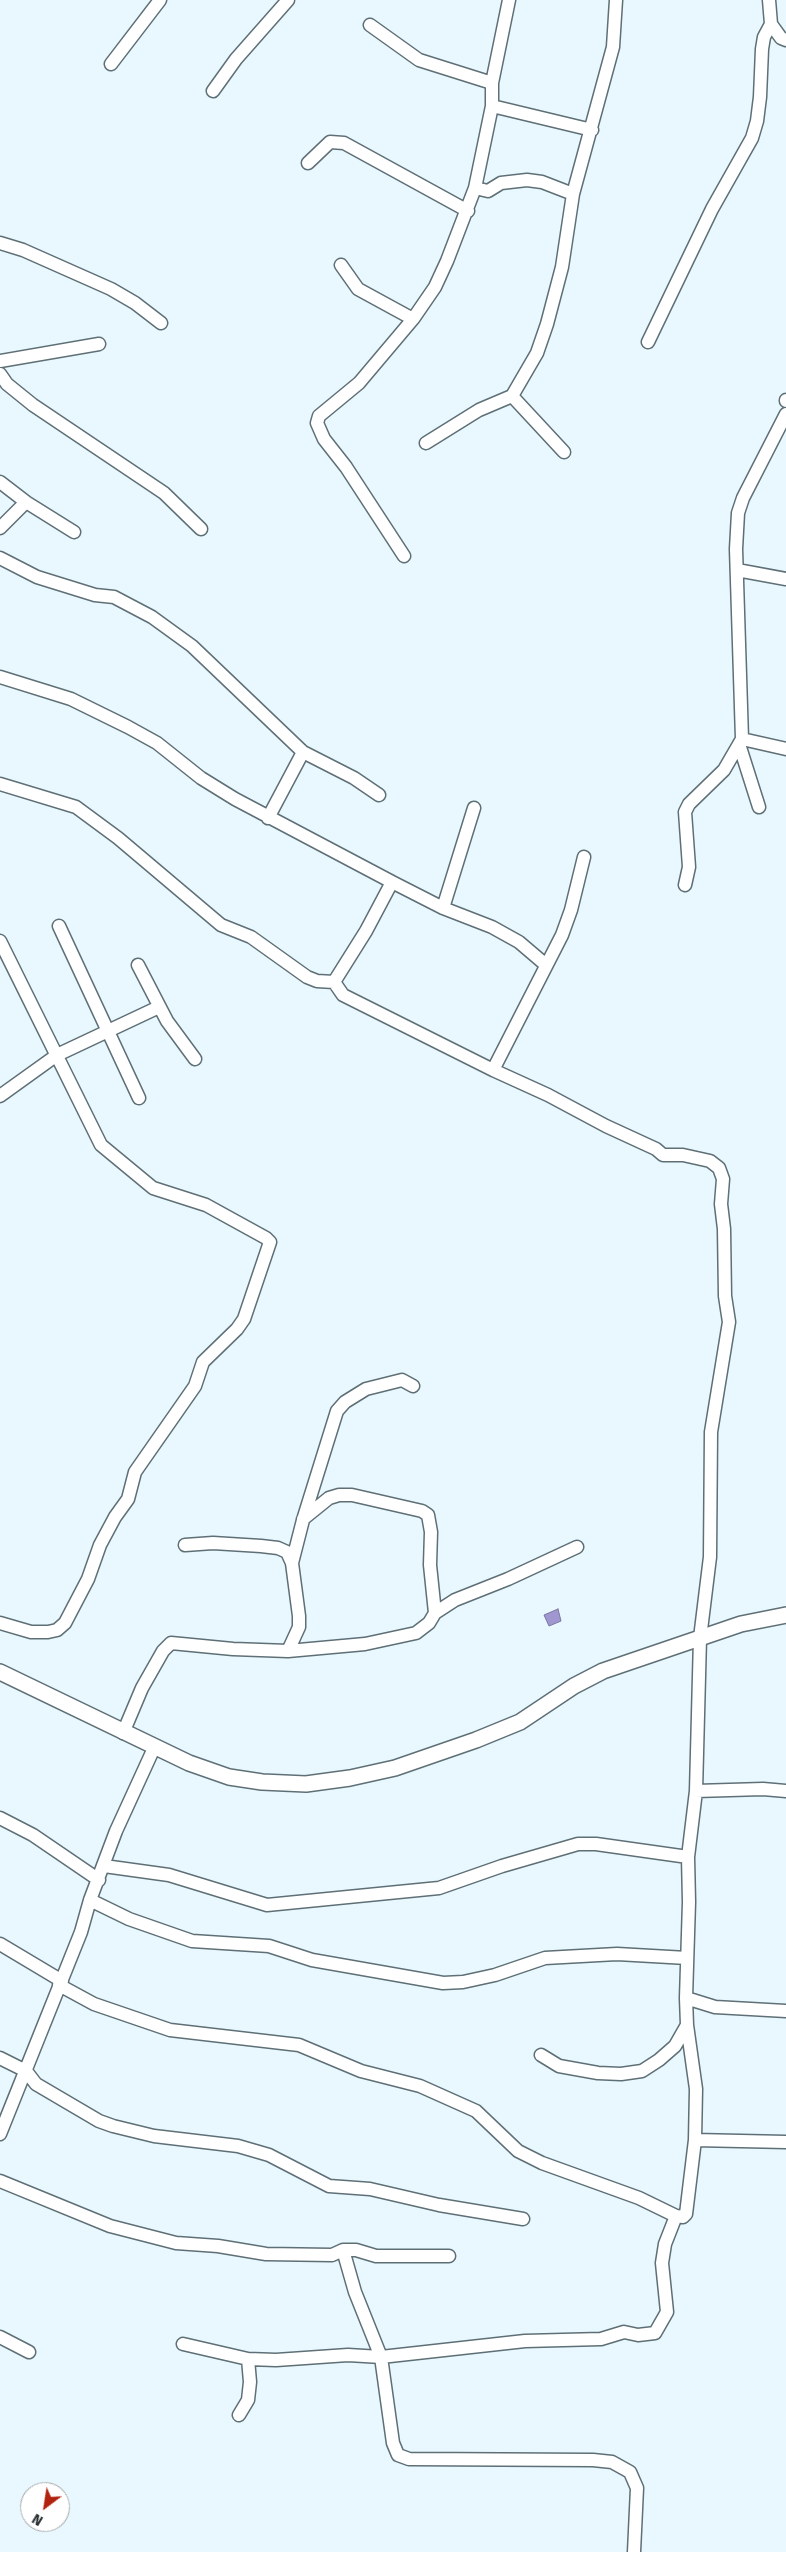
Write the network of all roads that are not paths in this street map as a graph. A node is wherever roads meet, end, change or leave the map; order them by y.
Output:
1 (160, 0) edge
2 (288, 0) edge
3 (509, 0) edge
4 (616, 0) edge
5 (769, 0) edge
6 (771, 24) junction
7 (370, 25) dead end
8 (786, 40) edge
9 (111, 64) dead end
10 (492, 83) junction
11 (213, 91) dead end
12 (492, 106) junction
13 (592, 130) junction
14 (308, 163) dead end
15 (475, 188) junction
16 (573, 194) junction
17 (468, 211) junction
18 (0, 244) edge
19 (341, 265) dead end
20 (413, 319) junction
21 (161, 323) dead end
22 (648, 342) dead end
23 (99, 344) dead end
24 (0, 361) edge
25 (0, 374) edge
26 (512, 396) junction
27 (786, 414) edge
28 (426, 443) dead end
29 (564, 452) dead end
30 (0, 482) edge
31 (26, 502) junction
32 (0, 528) edge
33 (201, 530) dead end
34 (74, 532) dead end
35 (404, 556) dead end
36 (0, 558) edge
37 (737, 570) junction
38 (786, 579) edge
39 (0, 677) edge
40 (740, 741) junction
41 (786, 749) edge
42 (302, 752) junction
43 (0, 784) edge
44 (378, 796) dead end
45 (759, 807) dead end
46 (474, 808) dead end
47 (268, 818) junction
48 (584, 857) dead end
49 (392, 882) junction
50 (685, 885) dead end
51 (442, 908) junction
52 (59, 926) dead end
53 (0, 941) edge
54 (138, 965) dead end
55 (546, 965) junction
56 (334, 982) junction
57 (159, 1007) junction
58 (107, 1033) junction
59 (57, 1055) junction
60 (194, 1059) dead end
61 (492, 1070) junction
62 (0, 1096) edge
63 (139, 1098) dead end
64 (413, 1386) dead end
65 (303, 1520) junction
66 (185, 1545) dead end
67 (577, 1547) dead end
68 (292, 1563) junction
69 (436, 1613) junction
70 (786, 1615) edge
71 (0, 1623) edge
72 (700, 1638) junction
73 (288, 1651) junction
74 (0, 1672) edge
75 (123, 1733) junction
76 (154, 1748) junction
77 (696, 1791) junction
78 (786, 1791) edge
79 (0, 1818) edge
80 (688, 1857) junction
81 (104, 1866) junction
82 (99, 1880) junction
83 (90, 1900) junction
84 (0, 1944) edge
85 (686, 1958) junction
86 (60, 1983) junction
87 (686, 1998) junction
88 (786, 2011) edge
89 (687, 2025) junction
90 (541, 2054) dead end
91 (0, 2058) edge
92 (26, 2071) junction
93 (0, 2134) edge
94 (695, 2140) junction
95 (786, 2142) edge
96 (0, 2181) edge
97 (676, 2216) junction
98 (523, 2220) dead end
99 (343, 2250) junction
100 (449, 2256) dead end
101 (0, 2337) edge
102 (183, 2344) dead end
103 (29, 2352) dead end
104 (381, 2356) junction
105 (248, 2359) junction
106 (239, 2415) dead end
107 (634, 2552) edge

1 - 9 street
2 - 11 street
3 - 10 street
4 - 13 street
5 - 6 street
6 - 8 street
6 - 22 street
7 - 10 street
10 - 12 street
12 - 13 street
12 - 15 street
13 - 16 street
14 - 17 street
15 - 16 street
15 - 17 street
16 - 26 street
17 - 20 street
18 - 21 street
19 - 20 street
20 - 35 street
23 - 24 street
25 - 33 street
26 - 28 street
26 - 29 street
27 - 37 street
30 - 31 street
31 - 32 street
31 - 34 street
36 - 42 street
37 - 38 street
37 - 40 street
39 - 47 street
40 - 41 street
40 - 45 street
40 - 50 street
42 - 44 street
42 - 47 street
43 - 56 street
46 - 51 street
47 - 49 street
48 - 55 street
49 - 51 street
49 - 56 street
51 - 55 street
52 - 58 street
53 - 59 street
54 - 57 street
55 - 61 street
56 - 61 street
57 - 58 street
57 - 60 street
58 - 59 street
58 - 63 street
59 - 62 street
59 - 71 street
61 - 72 street
64 - 65 street
65 - 68 street
65 - 69 street
66 - 68 street
67 - 69 street
68 - 73 street
69 - 73 street
70 - 72 street
72 - 76 street
72 - 77 street
73 - 75 street
74 - 75 street
75 - 76 street
76 - 81 street
77 - 78 street
77 - 80 street
79 - 82 street
80 - 81 street
80 - 85 street
81 - 82 street
82 - 83 street
83 - 85 street
83 - 86 street
84 - 86 street
85 - 87 street
86 - 92 street
86 - 97 street
87 - 88 street
87 - 89 street
89 - 90 street
89 - 94 street
91 - 92 street
92 - 93 street
92 - 98 street
94 - 95 street
94 - 97 street
96 - 99 street
97 - 104 street
99 - 100 street
99 - 104 street
101 - 103 street
102 - 105 street
104 - 105 street
104 - 107 street
105 - 106 street

